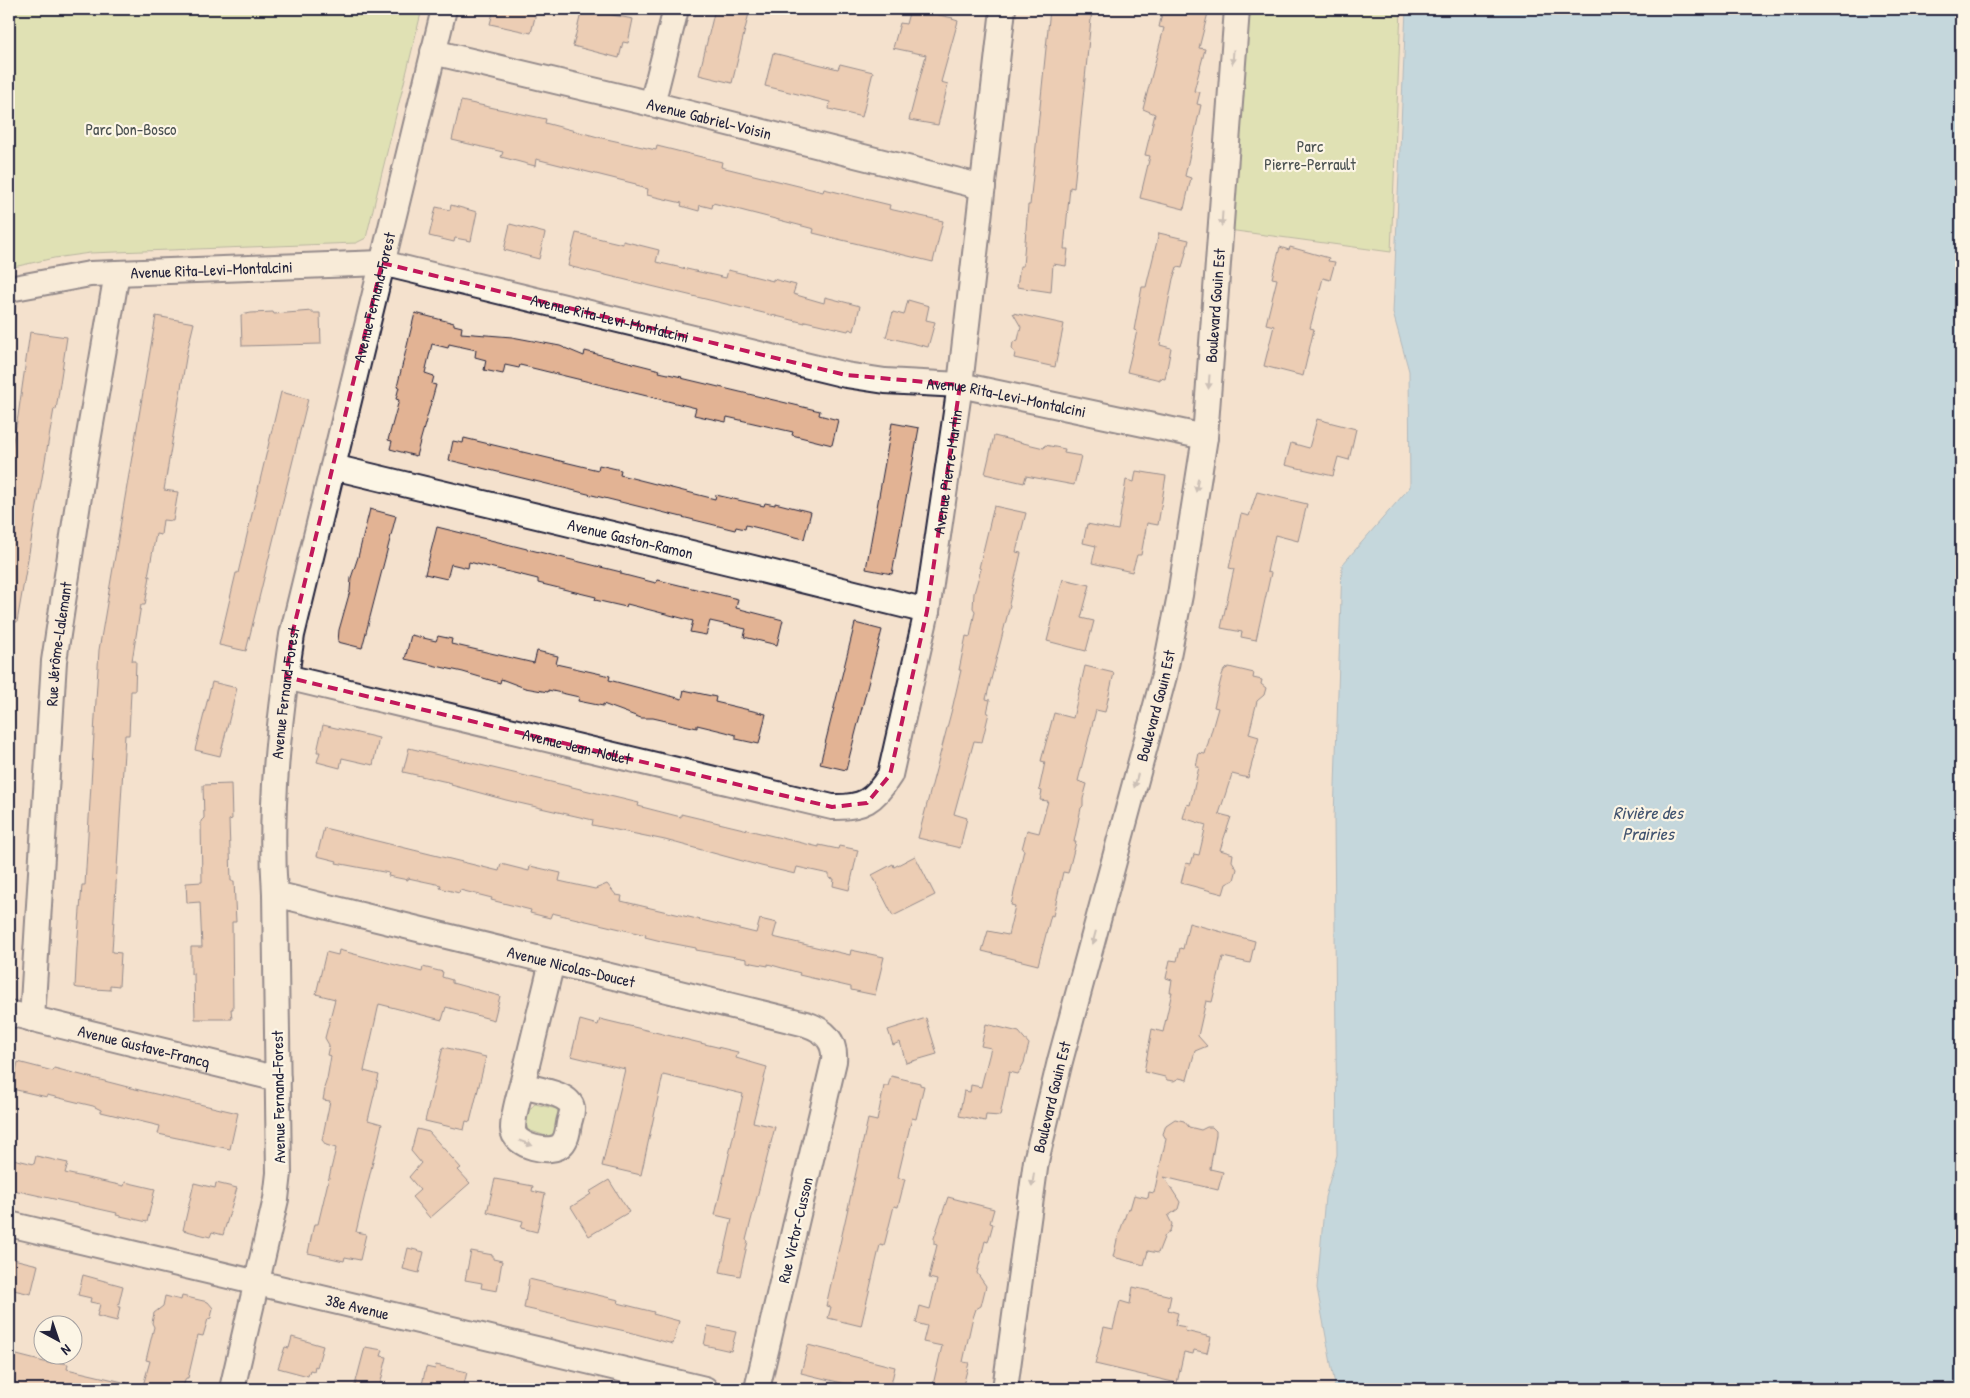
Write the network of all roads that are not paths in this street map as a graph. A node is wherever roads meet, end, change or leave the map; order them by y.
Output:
1 (444, 9) edge
2 (676, 9) edge
3 (1003, 9) edge
4 (1237, 9) edge
5 (433, 52) junction
6 (652, 104) junction
7 (983, 187) junction
8 (382, 263) junction
9 (117, 272) junction
10 (9, 289) edge
11 (960, 385) junction
12 (1205, 437) junction
13 (333, 467) junction
14 (927, 611) junction
15 (286, 677) junction
16 (867, 803) joint
17 (275, 894) junction
18 (552, 962) junction
19 (9, 1013) edge
20 (32, 1019) junction
21 (832, 1071) joint
22 (278, 1079) junction
23 (522, 1085) dead end
24 (9, 1224) edge
25 (256, 1282) junction
26 (232, 1389) edge
27 (705, 1389) edge
28 (757, 1389) edge
29 (1005, 1389) edge

1 - 5 street, Avenue Fernand-Forest
2 - 6 street
3 - 7 street, Avenue Pierre-Martin
4 -> 12 street, Boulevard Gouin Est
5 - 6 street, Avenue Gabriel-Voisin
5 - 8 street, Avenue Fernand-Forest
6 - 7 street, Avenue Gabriel-Voisin
7 - 11 street, Avenue Pierre-Martin
8 - 9 street, Avenue Rita-Levi-Montalcini
8 - 11 street, Avenue Rita-Levi-Montalcini
8 - 13 street, Avenue Fernand-Forest
9 - 10 street, Avenue Rita-Levi-Montalcini
9 - 20 street, Rue Jérôme-Lalemant
11 - 12 street, Avenue Rita-Levi-Montalcini
11 - 14 street, Avenue Pierre-Martin
12 -> 29 street, Boulevard Gouin Est
13 - 14 street, Avenue Gaston-Ramon
13 - 15 street, Avenue Fernand-Forest
14 - 16 street, Avenue Pierre-Martin
15 - 16 street, Avenue Jean-Nollet
15 - 17 street, Avenue Fernand-Forest
17 - 18 street, Avenue Nicolas-Doucet
17 - 22 street, Avenue Fernand-Forest
18 - 21 street, Avenue Nicolas-Doucet
18 - 23 street
19 - 20 street, Avenue Gustave-Francq
20 - 22 street, Avenue Gustave-Francq
21 - 28 street, Rue Victor-Cusson
22 - 25 street, Avenue Fernand-Forest
24 - 25 street, 38e Avenue
25 - 26 street, Avenue Fernand-Forest
25 - 27 street, 38e Avenue

